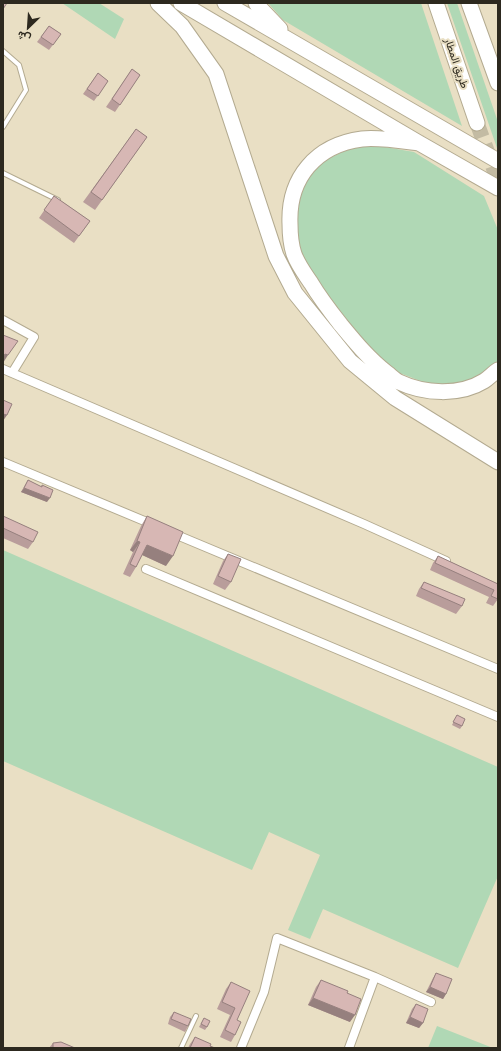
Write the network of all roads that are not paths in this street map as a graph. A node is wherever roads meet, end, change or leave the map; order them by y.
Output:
1 (158, 3) edge
2 (181, 3) edge
3 (225, 3) edge
4 (256, 3) edge
5 (436, 3) edge
6 (469, 3) edge
7 (290, 40) junction
8 (3, 52) edge
9 (498, 78) edge
10 (477, 123) tunnel mouth
11 (3, 126) edge
12 (419, 143) junction
13 (498, 161) edge
14 (3, 173) edge
15 (498, 188) edge
16 (64, 203) edge
17 (3, 320) edge
18 (3, 369) edge
19 (498, 370) edge
20 (12, 373) junction
21 (3, 462) edge
22 (498, 462) edge
23 (456, 566) edge
24 (146, 569) dead end
25 (498, 669) edge
26 (498, 717) edge
27 (375, 978) junction
28 (431, 1002) dead end
29 (196, 1016) dead end
30 (181, 1048) edge
31 (241, 1048) edge
32 (349, 1048) edge

1 - 22 highway
2 - 12 highway
3 - 7 highway
4 - 7 highway
5 - 10 highway, طريق المطار
6 - 9 highway
7 - 13 highway
8 - 11 lane
12 - 15 highway
12 - 19 highway
14 - 16 lane
17 - 20 street
18 - 20 street
20 - 23 street
21 - 25 street
24 - 26 street
27 - 28 street
27 - 31 street
27 - 32 street
29 - 30 lane

